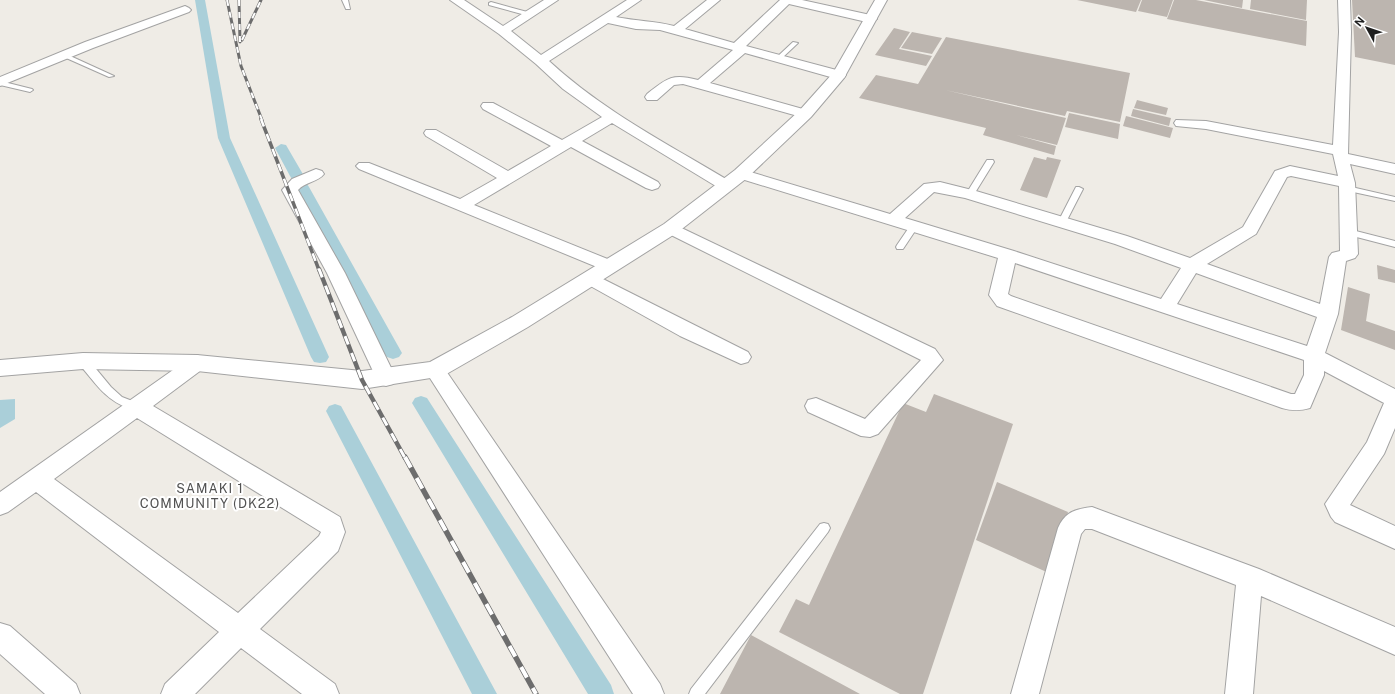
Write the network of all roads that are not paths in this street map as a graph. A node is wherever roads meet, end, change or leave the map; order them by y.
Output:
1 (345, 0) edge
2 (456, 0) edge
3 (552, 0) edge
4 (635, 0) edge
5 (714, 0) edge
6 (787, 0) edge
7 (881, 0) edge
8 (1344, 0) edge
9 (491, 4) dead end
10 (348, 8) dead end
11 (185, 10) dead end
12 (529, 14) junction
13 (607, 19) junction
14 (871, 19) junction
15 (677, 30) junction
16 (503, 31) junction
17 (795, 43) dead end
18 (739, 48) junction
19 (66, 56) junction
20 (779, 58) junction
21 (541, 61) junction
22 (840, 75) junction
23 (110, 76) dead end
24 (0, 83) edge
25 (700, 85) junction
26 (30, 90) dead end
27 (652, 97) dead end
28 (488, 106) dead end
29 (805, 114) junction
30 (612, 117) junction
31 (1181, 123) dead end
32 (431, 133) dead end
33 (567, 143) junction
34 (1341, 154) junction
35 (990, 162) dead end
36 (364, 166) dead end
37 (1395, 169) edge
38 (316, 174) dead end
39 (507, 177) junction
40 (733, 179) junction
41 (652, 185) dead end
42 (1347, 186) junction
43 (1079, 189) dead end
44 (970, 194) junction
45 (1395, 199) edge
46 (461, 206) junction
47 (893, 220) junction
48 (1062, 222) junction
49 (671, 228) junction
50 (913, 228) junction
51 (1348, 232) junction
52 (1395, 244) edge
53 (900, 247) dead end
54 (1008, 255) junction
55 (1192, 265) junction
56 (609, 266) junction
57 (592, 279) junction
58 (1166, 306) junction
59 (1328, 314) junction
60 (1314, 356) junction
61 (741, 358) dead end
62 (83, 361) junction
63 (197, 363) junction
64 (0, 368) edge
65 (435, 370) junction
66 (386, 378) junction
67 (1395, 400) edge
68 (816, 406) dead end
69 (136, 407) junction
70 (36, 479) junction
71 (0, 505) edge
72 (824, 528) dead end
73 (1395, 538) edge
74 (1250, 578) junction
75 (239, 629) junction
76 (0, 636) edge
77 (1395, 641) edge
78 (66, 694) edge
79 (175, 694) edge
80 (325, 694) edge
81 (650, 694) edge
82 (696, 694) edge
83 (1025, 694) edge
84 (1238, 694) edge

1 - 10 lane
2 - 16 street
3 - 12 street
4 - 13 street
5 - 15 street
6 - 14 street
6 - 18 street
7 - 14 street
8 - 34 street
9 - 12 lane
11 - 19 street
12 - 16 street
13 - 15 street
13 - 21 street
14 - 22 street
15 - 18 street
16 - 21 street
17 - 20 lane
18 - 20 street
18 - 25 street
19 - 23 lane
19 - 24 street
20 - 22 street
21 - 30 street
22 - 29 street
24 - 26 lane
25 - 27 street
25 - 29 street
28 - 33 street
29 - 40 street
30 - 33 street
30 - 40 street
31 - 34 street
32 - 39 street
33 - 39 street
33 - 41 street
34 - 37 street
34 - 42 street
35 - 44 lane
36 - 46 street
38 - 66 street
39 - 46 street
40 - 47 street
40 - 49 street
42 - 45 lane
42 - 51 street
42 - 55 street
43 - 48 lane
44 - 47 street
44 - 48 street
46 - 56 street
47 - 50 street
48 - 55 street
49 - 56 street
49 - 68 street
50 - 53 lane
50 - 54 street
51 - 52 lane
51 - 59 street
54 - 58 street
54 - 60 street
55 - 58 street
55 - 59 street
56 - 57 street
57 - 61 street
57 - 65 street
58 - 60 street
59 - 60 street
60 - 67 street
62 - 63 street
62 - 64 street
62 - 69 lane
63 - 66 street
63 - 69 street
65 - 66 street
65 - 81 street
67 - 73 street
69 - 70 street
69 - 75 street
70 - 71 street
70 - 75 street
72 - 82 lane
74 - 77 street
74 - 83 street
74 - 84 street
75 - 79 street
75 - 80 street
76 - 78 street

